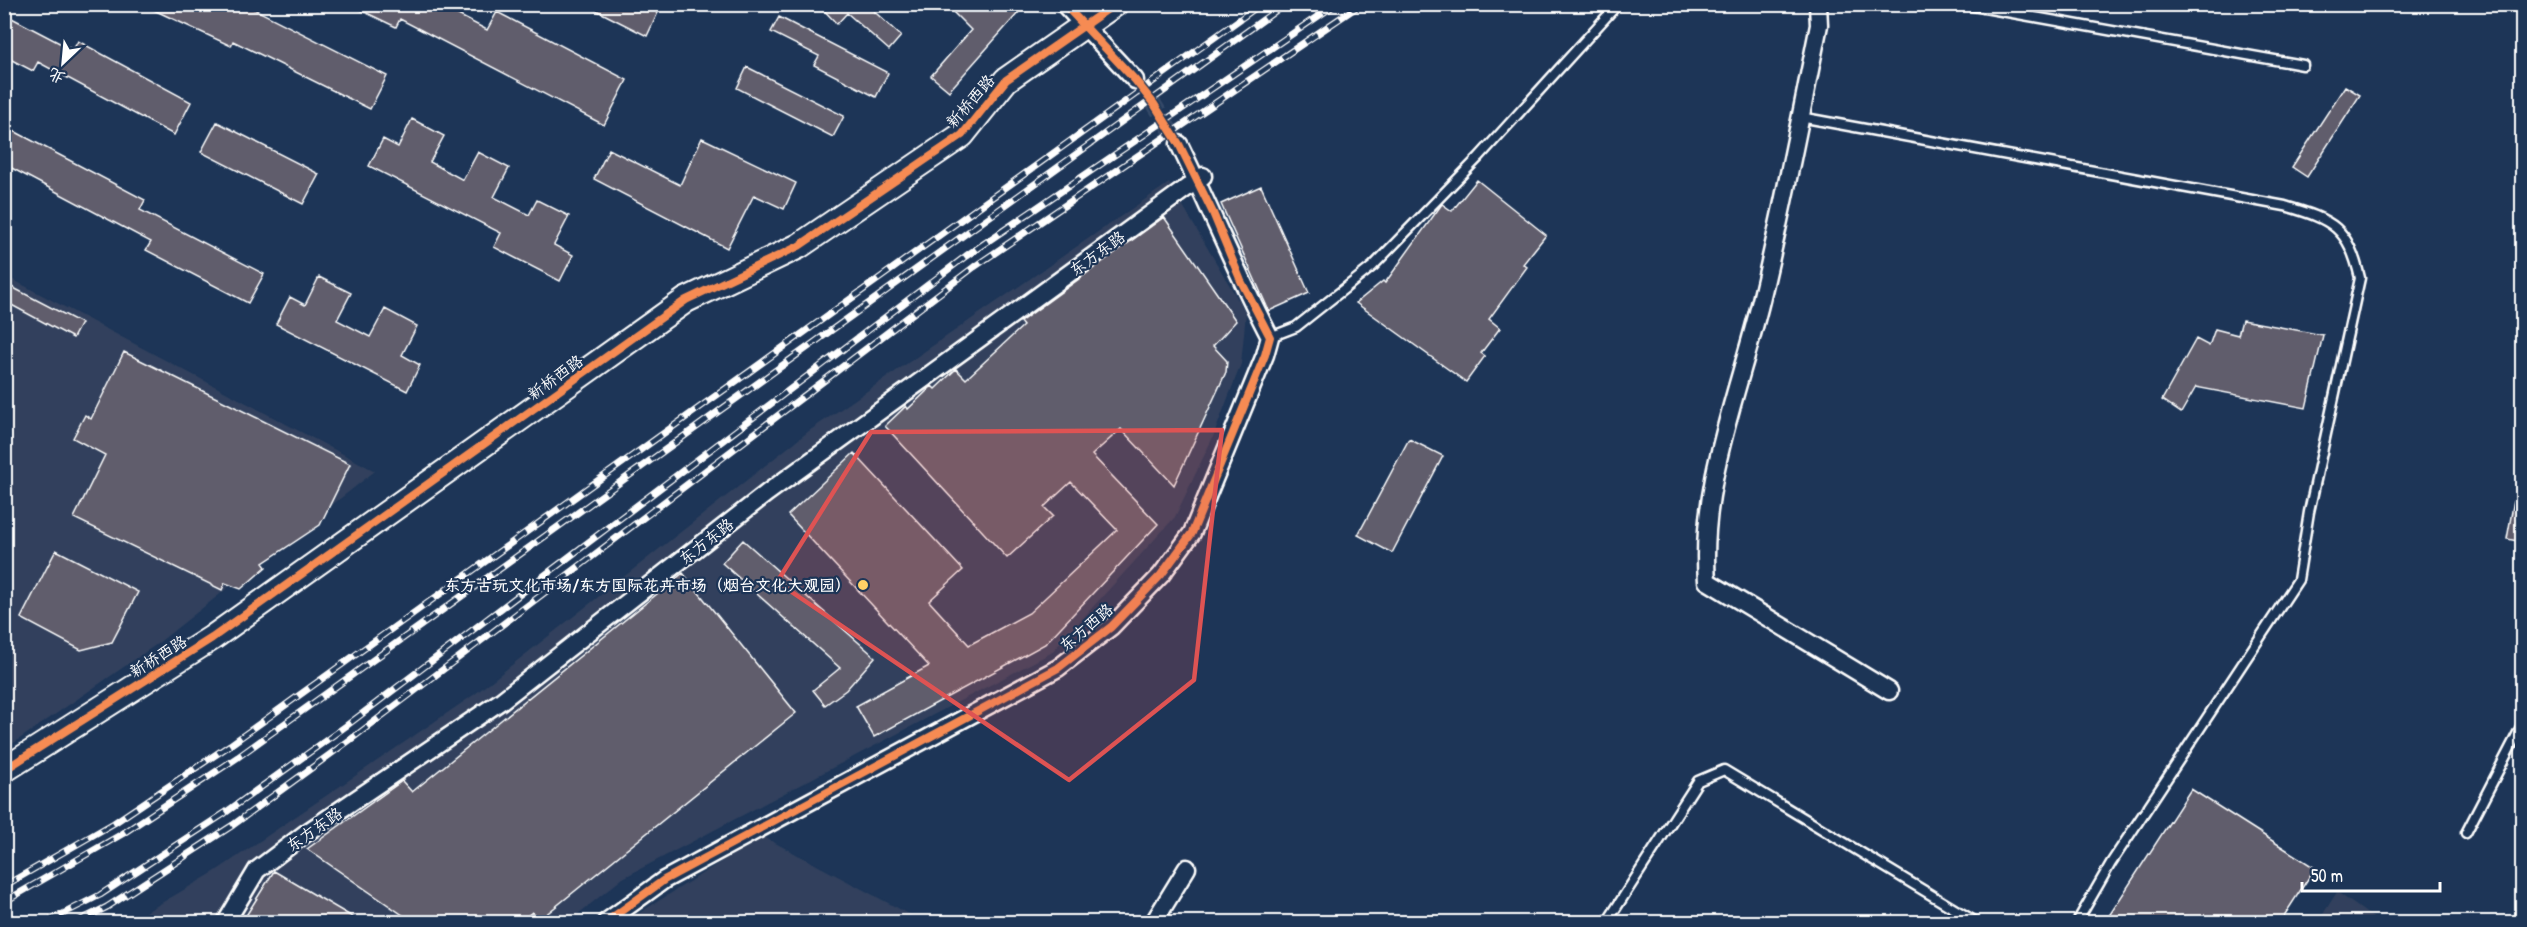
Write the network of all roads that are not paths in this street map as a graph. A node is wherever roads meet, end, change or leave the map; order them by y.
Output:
1 (1064, 4) edge
2 (1115, 4) edge
3 (1618, 4) edge
4 (1818, 4) edge
5 (1962, 4) edge
6 (1085, 26) junction
7 (2303, 65) dead end
8 (1135, 80) tunnel mouth
9 (1800, 117) junction
10 (1179, 144) tunnel mouth
11 (1200, 178) junction
12 (1270, 336) junction
13 (1889, 691) dead end
14 (2523, 725) edge
15 (4, 770) edge
16 (2466, 833) dead end
17 (1187, 868) dead end
18 (226, 922) edge
19 (606, 922) edge
20 (1154, 922) edge
21 (1607, 922) edge
22 (1976, 922) edge
23 (2077, 922) edge

1 - 6 street
2 - 6 street, 新桥西路
3 - 12 lane
4 - 9 street
5 - 7 lane
6 - 8 street
6 - 15 street, 新桥西路
9 - 13 street
9 - 23 lane
10 - 11 street
11 - 12 street
11 - 18 street, 东方东路
12 - 19 street, 东方西路
14 - 16 lane
17 - 20 street
21 - 22 lane

